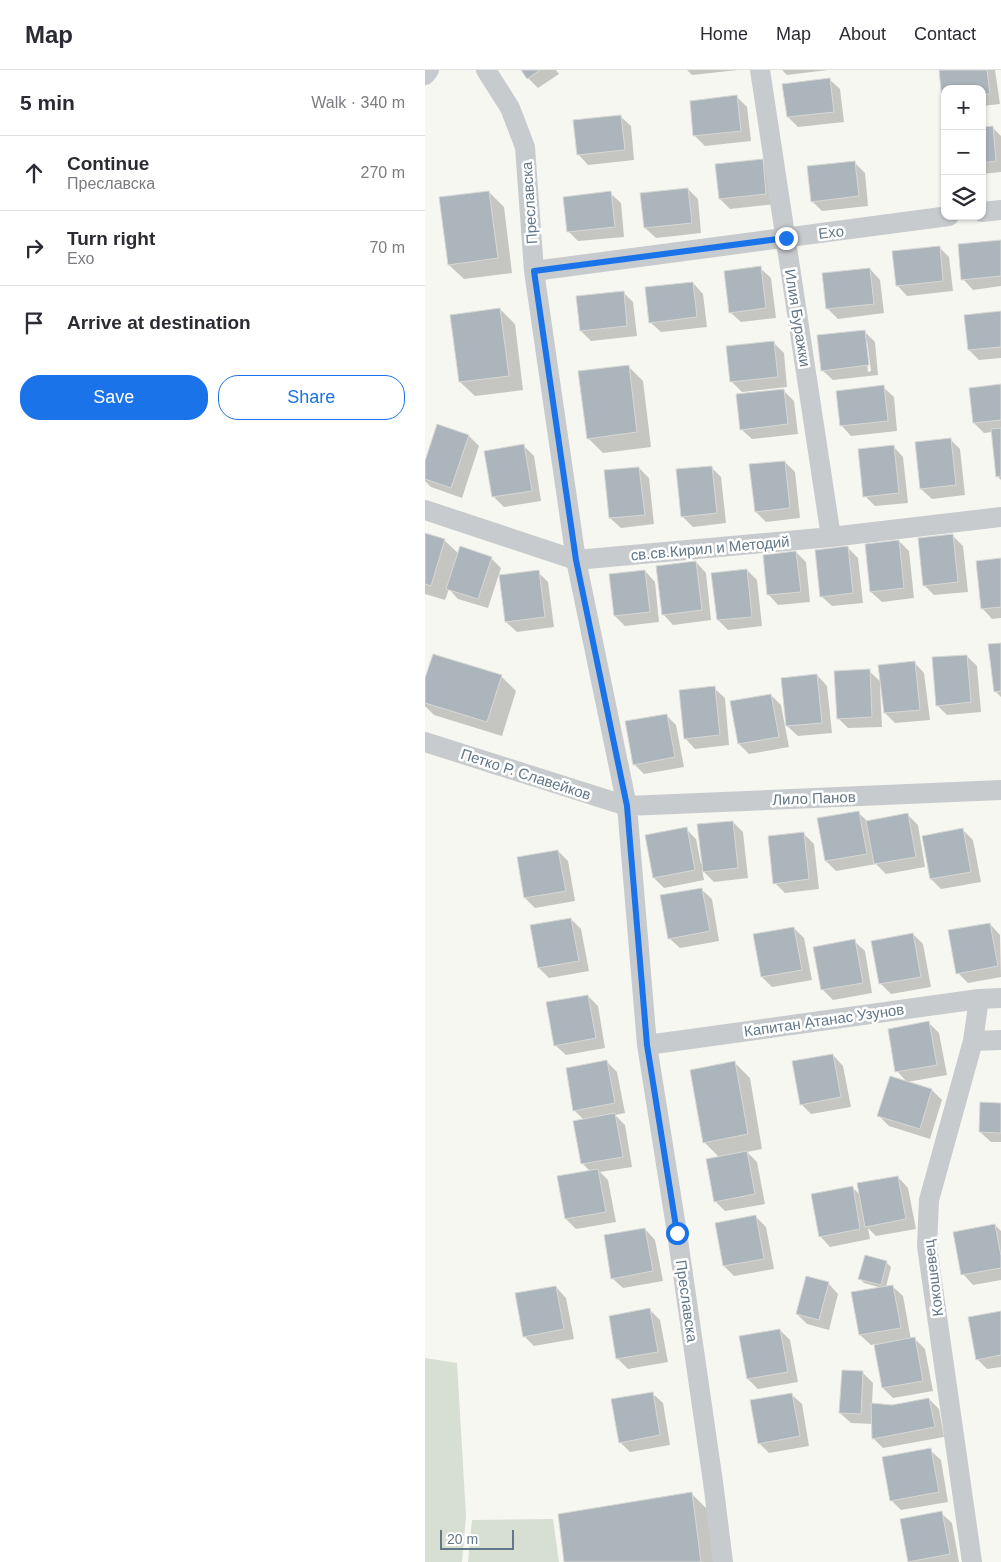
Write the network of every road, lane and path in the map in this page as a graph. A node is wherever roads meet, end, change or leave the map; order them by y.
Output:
1 (429, 70) edge
2 (486, 70) edge
3 (760, 70) edge
4 (425, 75) edge
5 (1001, 210) edge
6 (986, 212) edge
7 (941, 217) edge
8 (786, 238) junction
9 (534, 271) junction
10 (425, 510) edge
11 (1001, 517) edge
12 (831, 537) junction
13 (576, 560) junction
14 (425, 742) edge
15 (1001, 790) edge
16 (627, 806) junction
17 (1001, 998) edge
18 (979, 999) junction
19 (1001, 1040) edge
20 (973, 1041) junction
21 (647, 1045) junction
22 (723, 1562) edge
23 (972, 1562) edge

1 - 4 street
2 - 9 street, Преславска
3 - 8 street, Илия Буражки
5 - 6 street
7 - 8 street, Ехо
8 - 9 street, Ехо
8 - 12 street, Илия Буражки
9 - 13 street, Преславска
10 - 13 street, св.св.Кирил и Методий
11 - 12 street, св.св.Кирил и Методий
12 - 13 street, св.св.Кирил и Методий
13 - 16 street, Преславска
14 - 16 street, Петко Р. Славейков
15 - 16 street, Лило Панов
16 - 21 street, Преславска
17 - 18 street, Капитан Атанас Узунов
18 - 20 street, Кокошевец
18 - 21 street, Капитан Атанас Узунов
19 - 20 street
20 - 23 street, Кокошевец
21 - 22 street, Преславска

